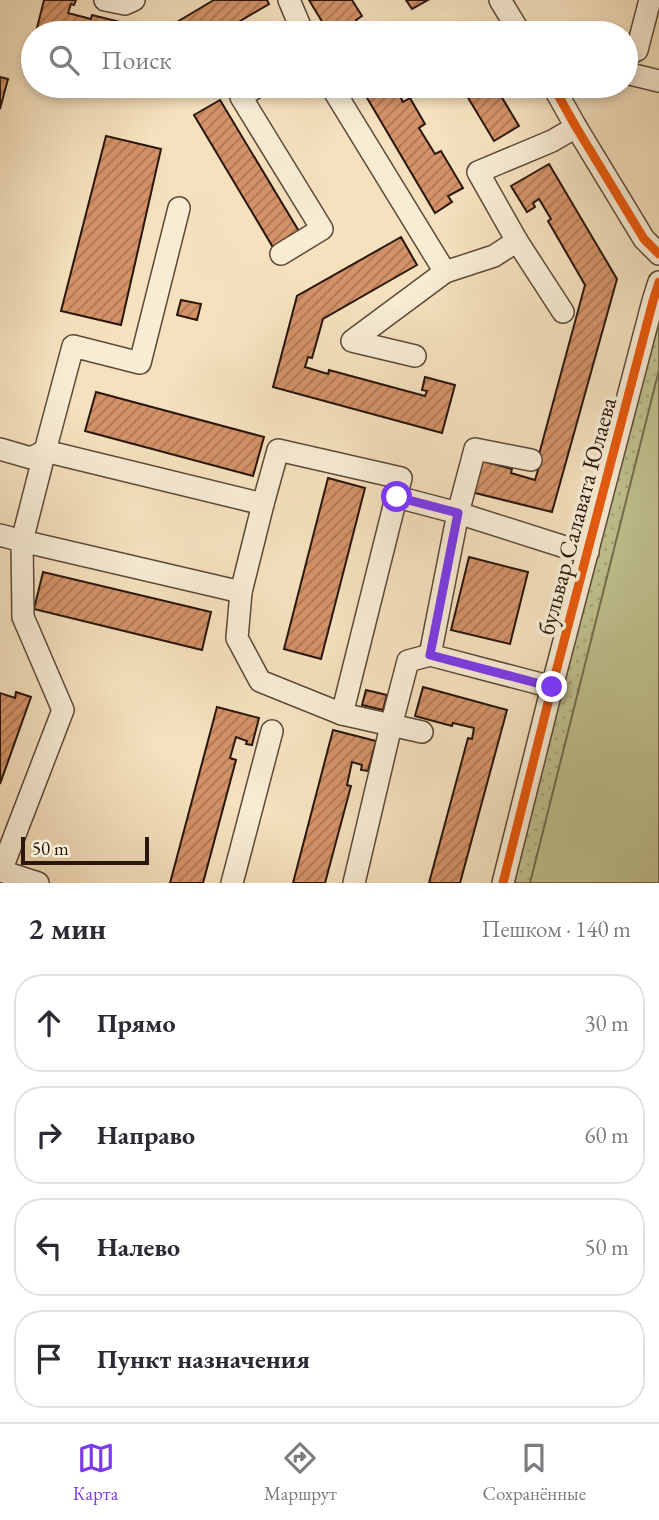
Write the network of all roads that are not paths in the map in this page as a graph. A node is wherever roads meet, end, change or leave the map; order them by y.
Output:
1 (105, 0) edge
2 (134, 0) edge
3 (289, 0) edge
4 (500, 0) edge
5 (650, 0) edge
6 (298, 21) edge
7 (513, 21) edge
8 (638, 46) edge
9 (638, 76) edge
10 (659, 80) edge
11 (243, 98) edge
12 (338, 98) edge
13 (563, 98) edge
14 (576, 127) junction
15 (179, 208) dead end
16 (517, 241) junction
17 (281, 254) dead end
18 (659, 254) edge
19 (445, 272) junction
20 (659, 282) edge
21 (563, 312) dead end
22 (415, 356) dead end
23 (0, 449) edge
24 (45, 451) junction
25 (531, 460) dead end
26 (397, 497) junction
27 (263, 504) junction
28 (458, 513) junction
29 (0, 535) edge
30 (22, 541) junction
31 (587, 552) junction
32 (240, 592) junction
33 (430, 655) junction
34 (552, 687) junction
35 (342, 714) junction
36 (391, 726) junction
37 (272, 731) dead end
38 (422, 732) dead end
39 (38, 883) edge
40 (232, 883) edge
41 (354, 883) edge
42 (503, 883) edge

1 - 2 street
3 - 6 street
4 - 7 street
5 - 8 street
9 - 10 street
11 - 17 street
12 - 19 street
13 - 14 street
14 - 16 street
14 - 18 street
15 - 24 street
16 - 19 street
16 - 21 street
19 - 22 street
20 - 31 street, бульвар Салавата Юлаева
23 - 24 street
24 - 27 street
24 - 30 street
25 - 28 street
26 - 27 street
26 - 28 street
26 - 35 street
27 - 32 street
28 - 31 street
28 - 33 street
29 - 30 street
30 - 32 street
30 - 39 street
31 - 34 street, бульвар Салавата Юлаева
32 - 35 street
33 - 34 street
33 - 36 street
34 - 42 street, бульвар Салавата Юлаева
35 - 36 street
36 - 38 street
36 - 41 street
37 - 40 street

